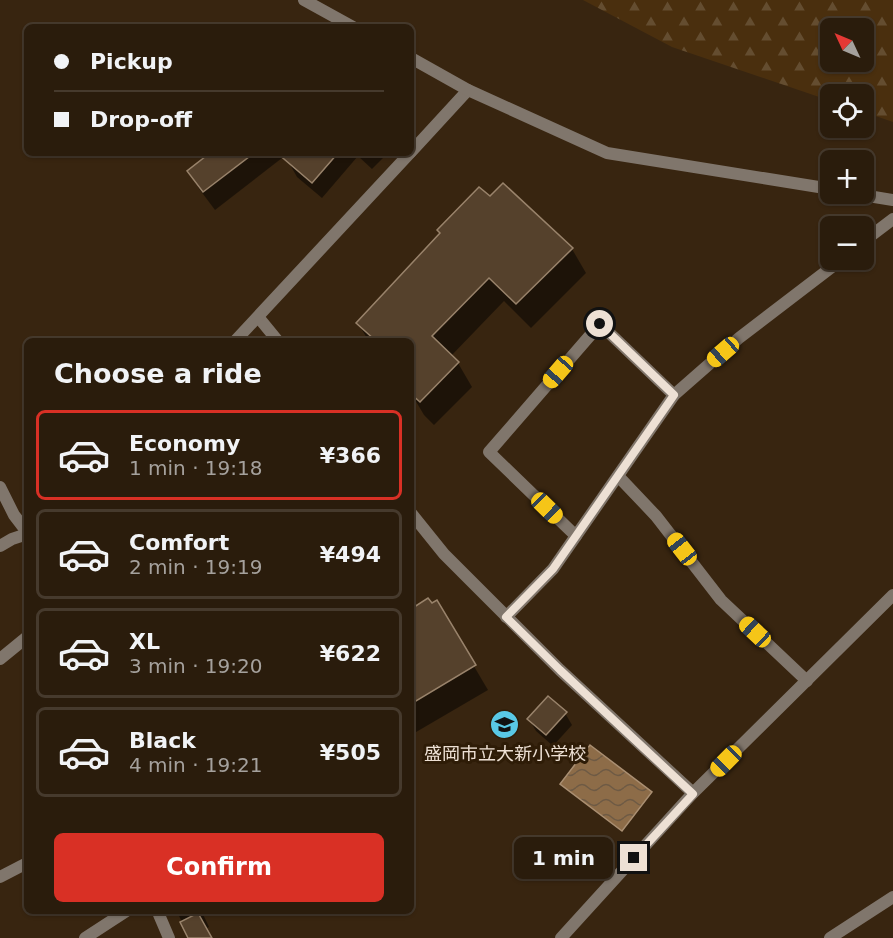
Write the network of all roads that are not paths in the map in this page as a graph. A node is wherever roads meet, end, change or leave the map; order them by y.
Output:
1 (304, 0) edge
2 (348, 24) edge
3 (414, 60) edge
4 (468, 90) junction
5 (414, 150) edge
6 (408, 156) edge
7 (820, 187) edge
8 (874, 197) edge
9 (893, 200) edge
10 (893, 219) edge
11 (874, 233) edge
12 (828, 270) edge
13 (259, 318) junction
14 (238, 338) edge
15 (275, 338) edge
16 (674, 395) junction
17 (618, 476) junction
18 (0, 487) edge
19 (414, 517) edge
20 (24, 529) edge
21 (24, 534) edge
22 (576, 536) junction
23 (0, 546) edge
24 (893, 595) edge
25 (506, 617) junction
26 (24, 639) edge
27 (0, 659) edge
28 (807, 681) junction
29 (693, 794) junction
30 (24, 865) edge
31 (0, 877) edge
32 (893, 897) edge
33 (122, 914) edge
34 (159, 914) edge
35 (85, 938) edge
36 (169, 938) edge
37 (561, 938) edge
38 (831, 938) edge

1 - 2 street
3 - 4 street
4 - 5 street
4 - 7 street
6 - 13 street
8 - 9 street
10 - 11 street
12 - 16 street
13 - 14 street
13 - 15 street
16 - 17 street
16 - 22 street
17 - 22 street
17 - 28 street
18 - 20 street
19 - 25 street
21 - 23 street
22 - 25 street
24 - 28 street
25 - 29 street
26 - 27 street
28 - 29 street
29 - 37 street
30 - 31 street
32 - 38 street
33 - 35 street
34 - 36 street

